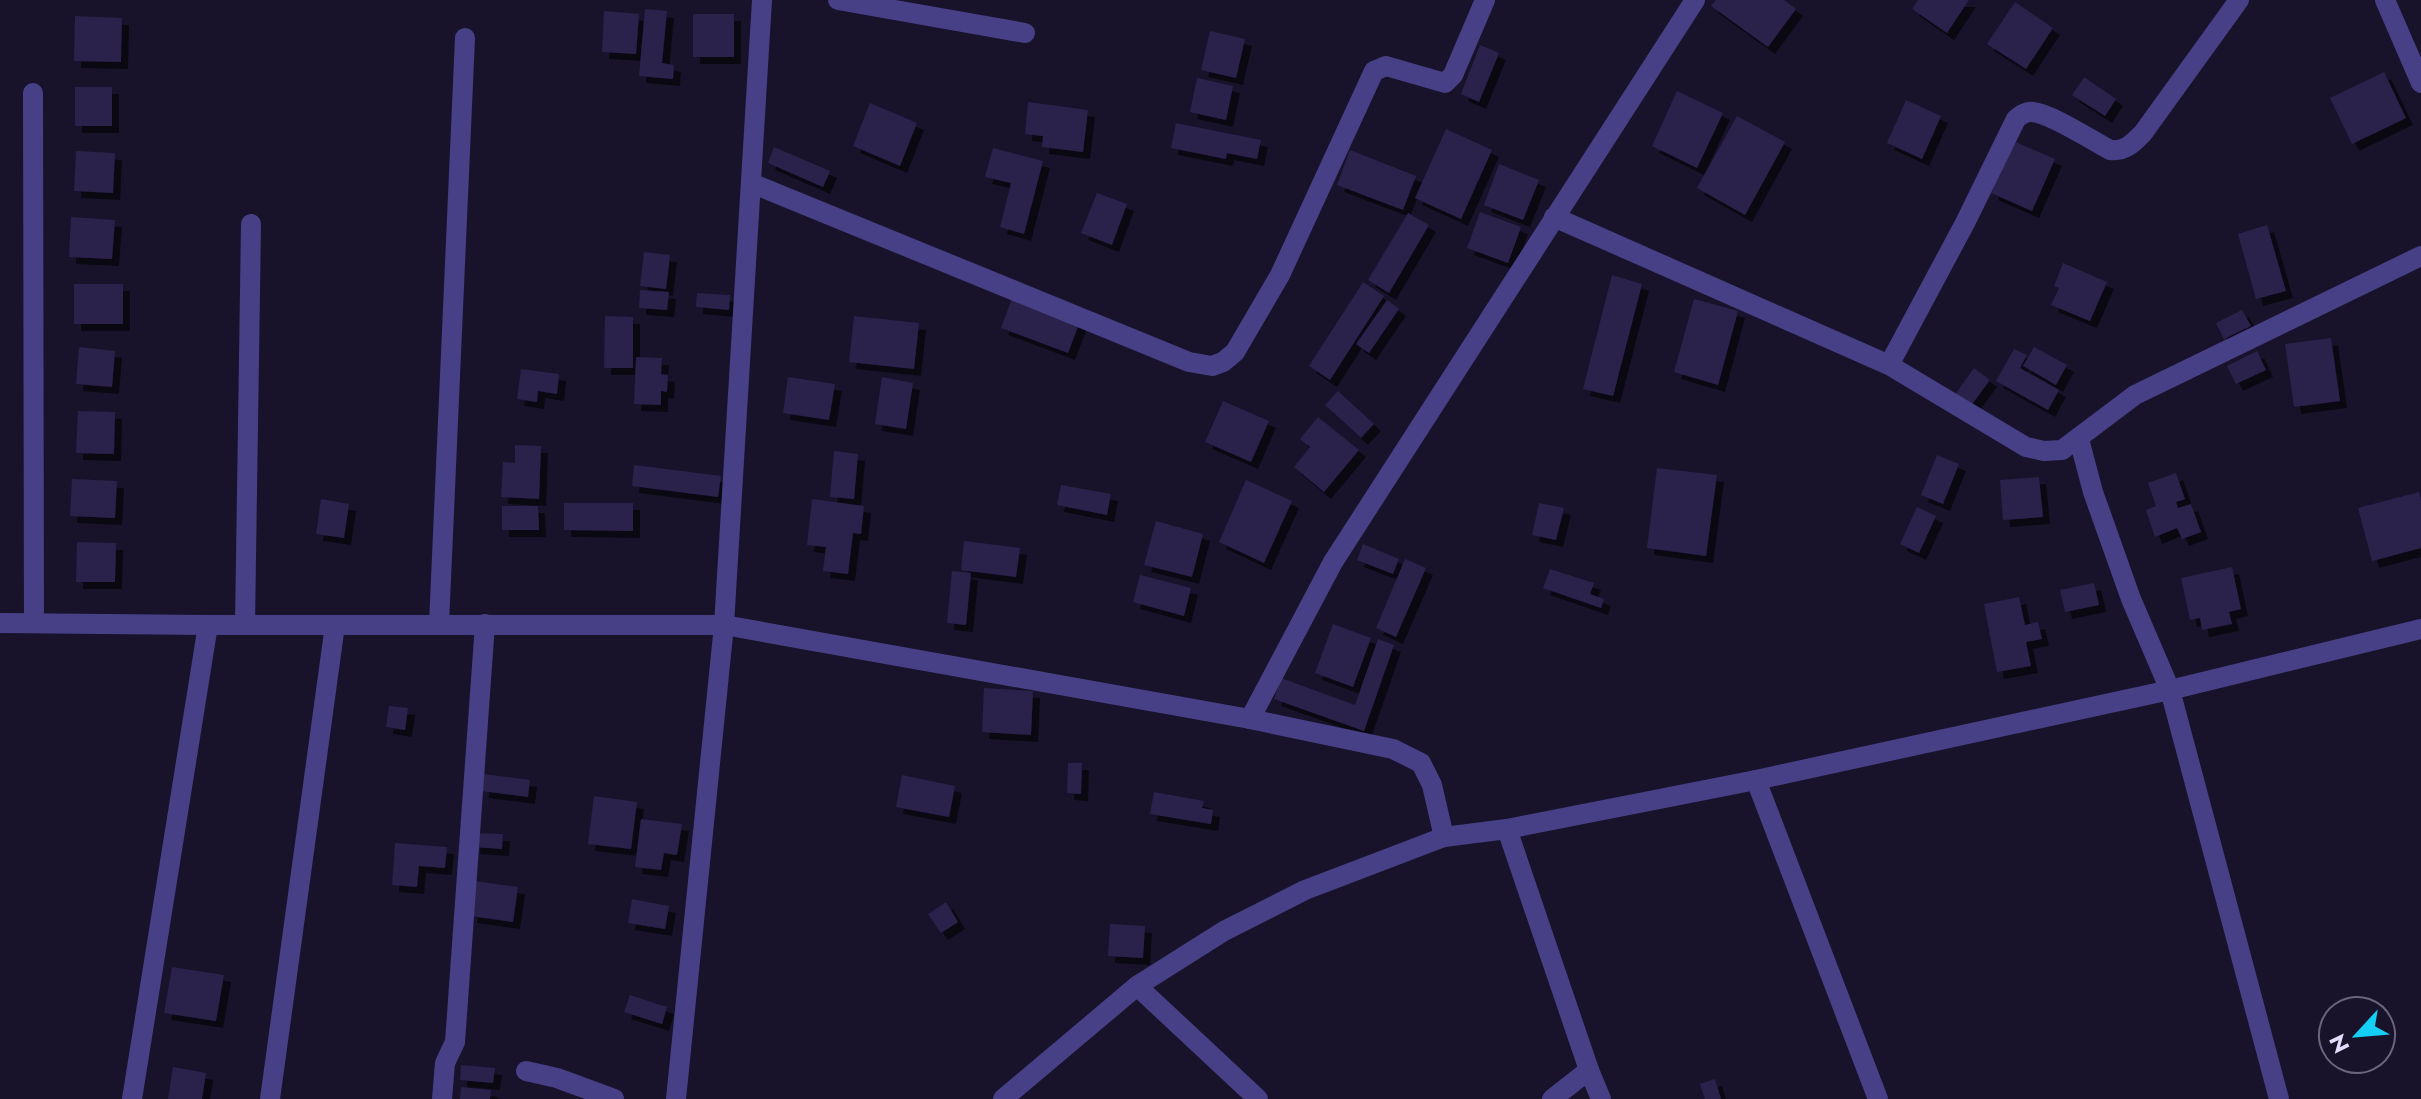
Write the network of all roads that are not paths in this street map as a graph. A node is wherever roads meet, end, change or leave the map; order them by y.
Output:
1 (762, 0) edge
2 (838, 0) edge
3 (1485, 0) edge
4 (1695, 0) edge
5 (2239, 0) edge
6 (2385, 0) edge
7 (1025, 33) dead end
8 (465, 38) dead end
9 (2421, 83) edge
10 (33, 93) dead end
11 (751, 183) junction
12 (1554, 217) junction
13 (251, 224) dead end
14 (2421, 256) edge
15 (1889, 365) junction
16 (2079, 439) junction
17 (0, 623) edge
18 (34, 623) junction
19 (439, 624) junction
20 (485, 624) junction
21 (208, 625) junction
22 (245, 625) junction
23 (335, 625) junction
24 (724, 625) junction
25 (2421, 629) edge
26 (2170, 690) junction
27 (1250, 719) junction
28 (1756, 780) junction
29 (1507, 829) junction
30 (1444, 837) junction
31 (1137, 986) junction
32 (1589, 1070) junction
33 (526, 1071) dead end
34 (132, 1099) edge
35 (270, 1099) edge
36 (442, 1099) edge
37 (614, 1099) edge
38 (676, 1099) edge
39 (1003, 1099) edge
40 (1258, 1099) edge
41 (1552, 1099) edge
42 (1601, 1099) edge
43 (1878, 1099) edge
44 (2279, 1099) edge

1 - 11 street
2 - 7 street
3 - 11 street
4 - 12 street
5 - 15 street
6 - 9 street
8 - 19 street
10 - 18 street
11 - 24 street
12 - 15 street
12 - 27 street
13 - 22 street
14 - 16 street
15 - 16 street
16 - 26 street
17 - 18 street
18 - 21 street
19 - 20 street
19 - 23 street
20 - 24 street
20 - 36 street
21 - 22 street
21 - 34 street
22 - 23 street
23 - 35 street
24 - 27 street
24 - 38 street
25 - 26 street
26 - 28 street
26 - 44 street
27 - 30 street
28 - 29 street
28 - 43 street
29 - 30 street
29 - 32 street
30 - 31 street
31 - 39 street
31 - 40 street
32 - 41 street
32 - 42 street
33 - 37 street

